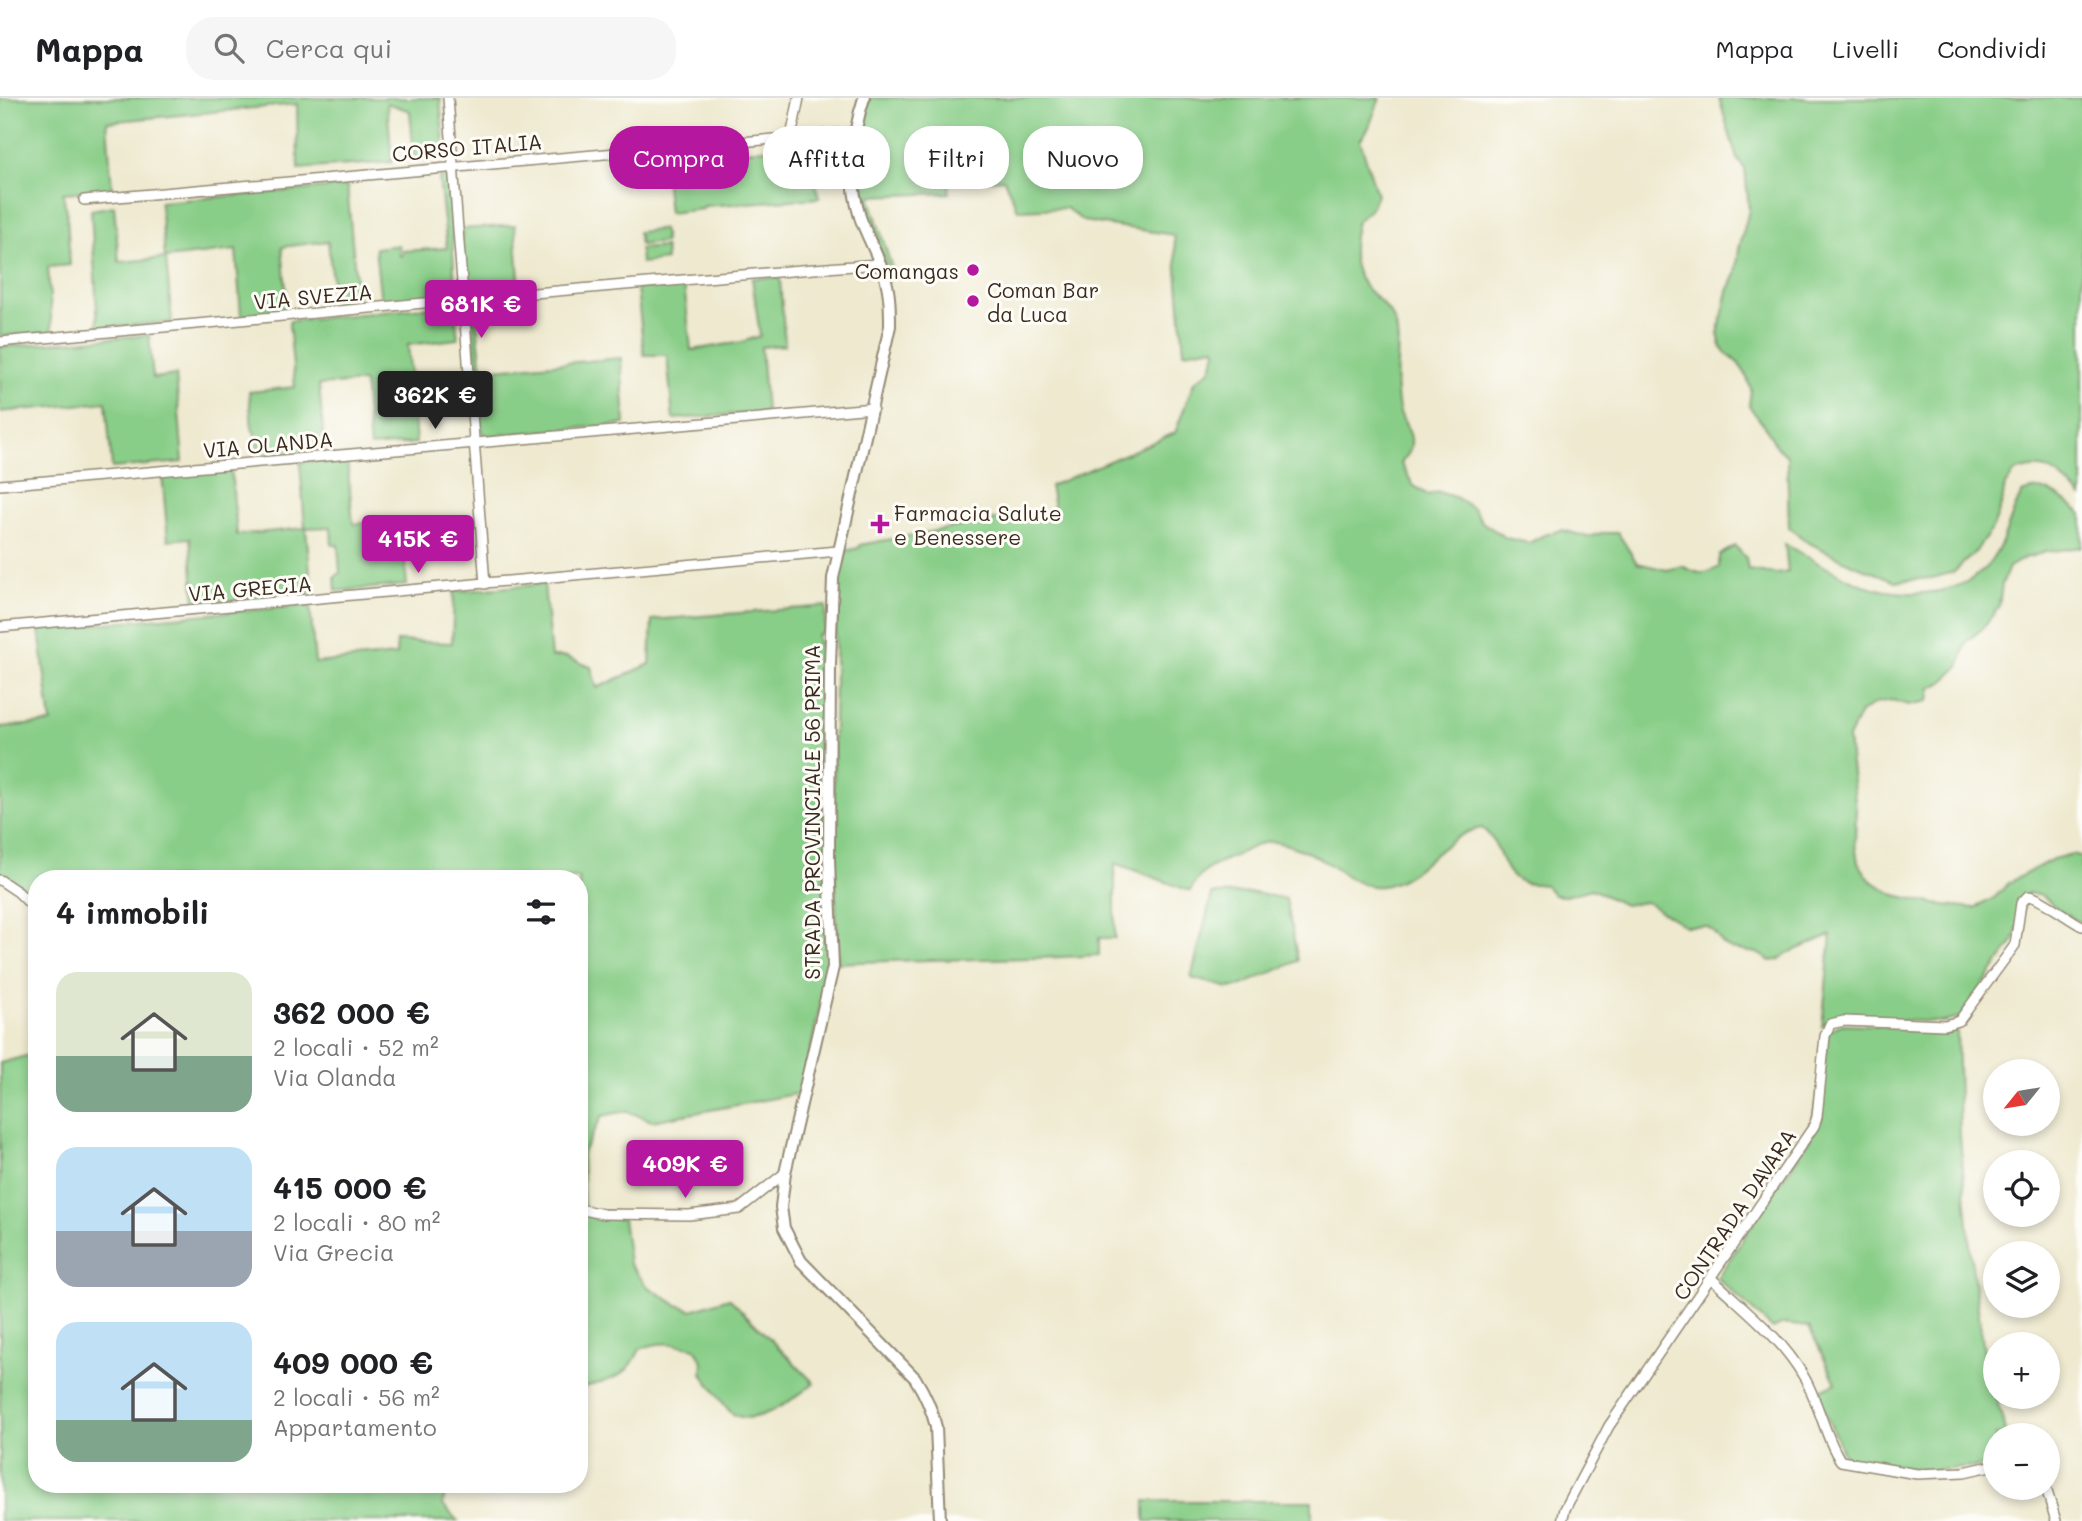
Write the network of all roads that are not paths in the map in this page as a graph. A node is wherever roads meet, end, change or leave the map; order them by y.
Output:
1 (448, 98) edge
2 (799, 98) edge
3 (864, 98) edge
4 (793, 126) edge
5 (856, 126) edge
6 (763, 139) edge
7 (453, 166) junction
8 (856, 189) edge
9 (84, 200) dead end
10 (879, 264) junction
11 (463, 301) junction
12 (0, 342) edge
13 (873, 408) junction
14 (475, 443) junction
15 (0, 485) edge
16 (838, 551) junction
17 (485, 584) junction
18 (0, 627) edge
19 (0, 880) edge
20 (28, 902) edge
21 (2082, 926) edge
22 (785, 1173) junction
23 (588, 1211) edge
24 (1712, 1279) junction
25 (1983, 1468) edge
26 (2050, 1500) edge
27 (940, 1521) edge
28 (1562, 1521) edge
29 (2056, 1521) edge

1 - 7 street
2 - 4 street
3 - 5 street, STRADA PROVINCIALE 56 PRIMA
6 - 7 street, CORSO ITALIA
7 - 9 street, CORSO ITALIA
7 - 11 street
8 - 10 street, STRADA PROVINCIALE 56 PRIMA
10 - 11 street, VIA SVEZIA
10 - 13 street, STRADA PROVINCIALE 56 PRIMA
11 - 12 street, VIA SVEZIA
11 - 14 street
13 - 14 street, VIA OLANDA
13 - 16 street, STRADA PROVINCIALE 56 PRIMA
14 - 15 street, VIA OLANDA
14 - 17 street
16 - 17 street, VIA GRECIA
16 - 22 street, STRADA PROVINCIALE 56 PRIMA
17 - 18 street, VIA GRECIA
19 - 20 street
21 - 24 street, CONTRADA DAVARA
22 - 23 street
22 - 27 street, STRADA PROVINCIALE 56 PRIMA
24 - 25 street
24 - 28 street, CONTRADA DAVARA
26 - 29 street

